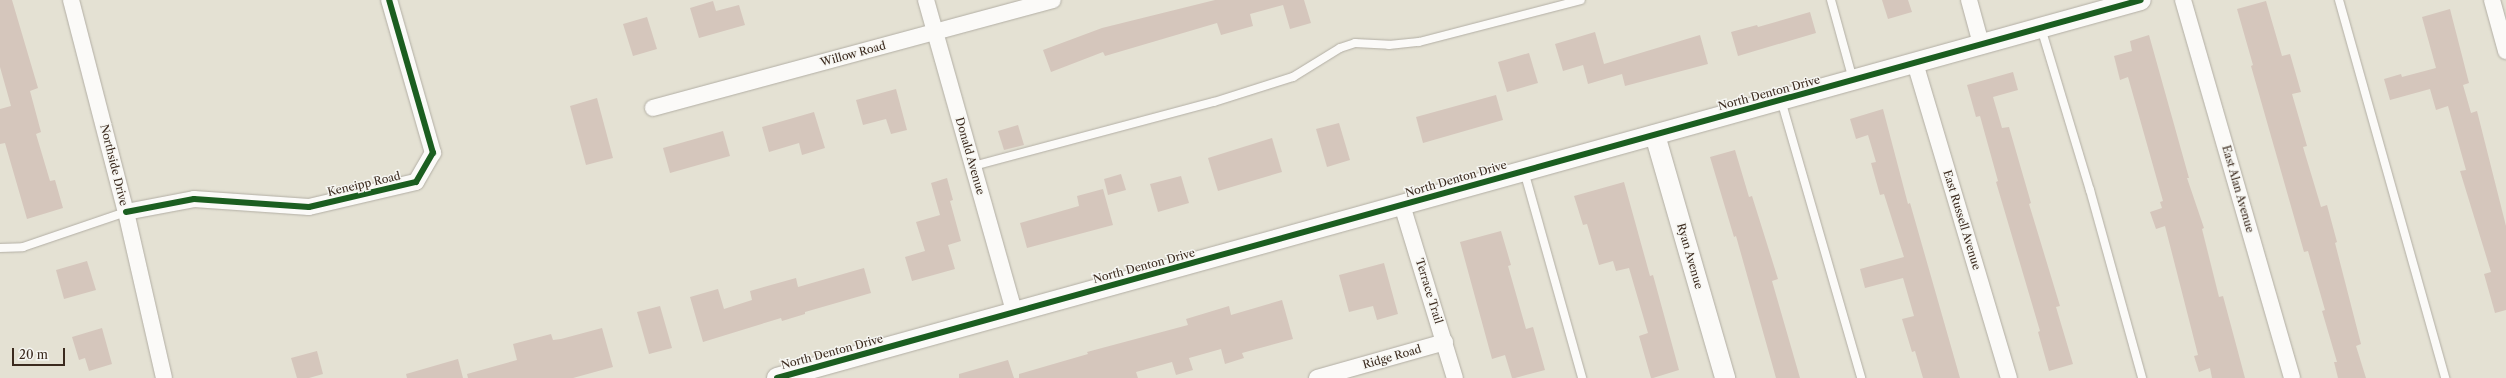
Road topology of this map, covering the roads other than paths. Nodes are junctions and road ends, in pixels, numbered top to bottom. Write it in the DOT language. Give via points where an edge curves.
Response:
graph roads {
  1 [pos="71,0"];
  2 [pos="389,0"];
  3 [pos="926,0"];
  4 [pos="1054,0"];
  5 [pos="1581,0"];
  6 [pos="1831,0"];
  7 [pos="1969,0"];
  8 [pos="2141,0"];
  9 [pos="2183,0"];
  10 [pos="2339,0"];
  11 [pos="2492,0"];
  12 [pos="2114,4"];
  13 [pos="2041,28"];
  14 [pos="935,32"];
  15 [pos="1981,44"];
  16 [pos="2506,51"];
  17 [pos="1915,63"];
  18 [pos="1853,80"];
  19 [pos="1782,100"];
  20 [pos="653,108"];
  21 [pos="1655,135"];
  22 [pos="973,166"];
  23 [pos="1524,171"];
  24 [pos="1402,205"];
  25 [pos="126,212"];
  26 [pos="0,248"];
  27 [pos="1014,312"];
  28 [pos="1444,342"];
  29 [pos="164,378"];
  30 [pos="777,378"];
  31 [pos="1317,378"];
  32 [pos="1455,378"];
  33 [pos="1582,378"];
  34 [pos="1725,378"];
  35 [pos="1861,378"];
  36 [pos="2009,378"];
  37 [pos="2142,378"];
  38 [pos="2292,378"];
  39 [pos="2445,378"];
  1 -- 25 [label="street, Northside Drive"];
  2 -- 25 [label="street, Keneipp Road" via="433,153 416,182 310,208 194,199"];
  3 -- 14 [label="street, Donald Avenue"];
  4 -- 14 [label="street, Willow Road"];
  5 -- 22 [label="lane" via="1419,42 1389,45 1355,43 1340,48 1293,77 1214,102"];
  6 -- 18 [label="lane"];
  7 -- 15 [label="street"];
  8 -- 12 [label="street, North Denton Drive"];
  9 -- 38 [label="street, East Alan Avenue"];
  10 -- 39 [label="lane"];
  11 -- 16 [label="street"];
  12 -- 13 [label="street, North Denton Drive"];
  13 -- 15 [label="street, North Denton Drive"];
  13 -- 37 [label="lane" via="2090,190"];
  14 -- 20 [label="street, Willow Road"];
  14 -- 22 [label="street, Donald Avenue"];
  15 -- 17 [label="street, North Denton Drive"];
  17 -- 18 [label="street, North Denton Drive"];
  17 -- 36 [label="street, East Russell Avenue"];
  18 -- 19 [label="street, North Denton Drive"];
  19 -- 21 [label="street, North Denton Drive"];
  19 -- 35 [label="lane"];
  21 -- 23 [label="street, North Denton Drive"];
  21 -- 34 [label="street, Ryan Avenue"];
  22 -- 27 [label="street, Donald Avenue"];
  23 -- 24 [label="street, North Denton Drive"];
  23 -- 33 [label="lane"];
  24 -- 27 [label="street, North Denton Drive"];
  24 -- 28 [label="street, Terrace Trail"];
  25 -- 26 [label="lane" via="23,247"];
  25 -- 29 [label="street, Northside Drive"];
  27 -- 30 [label="street, North Denton Drive"];
  28 -- 31 [label="street, Ridge Road"];
  28 -- 32 [label="street, Terrace Trail"];
}
